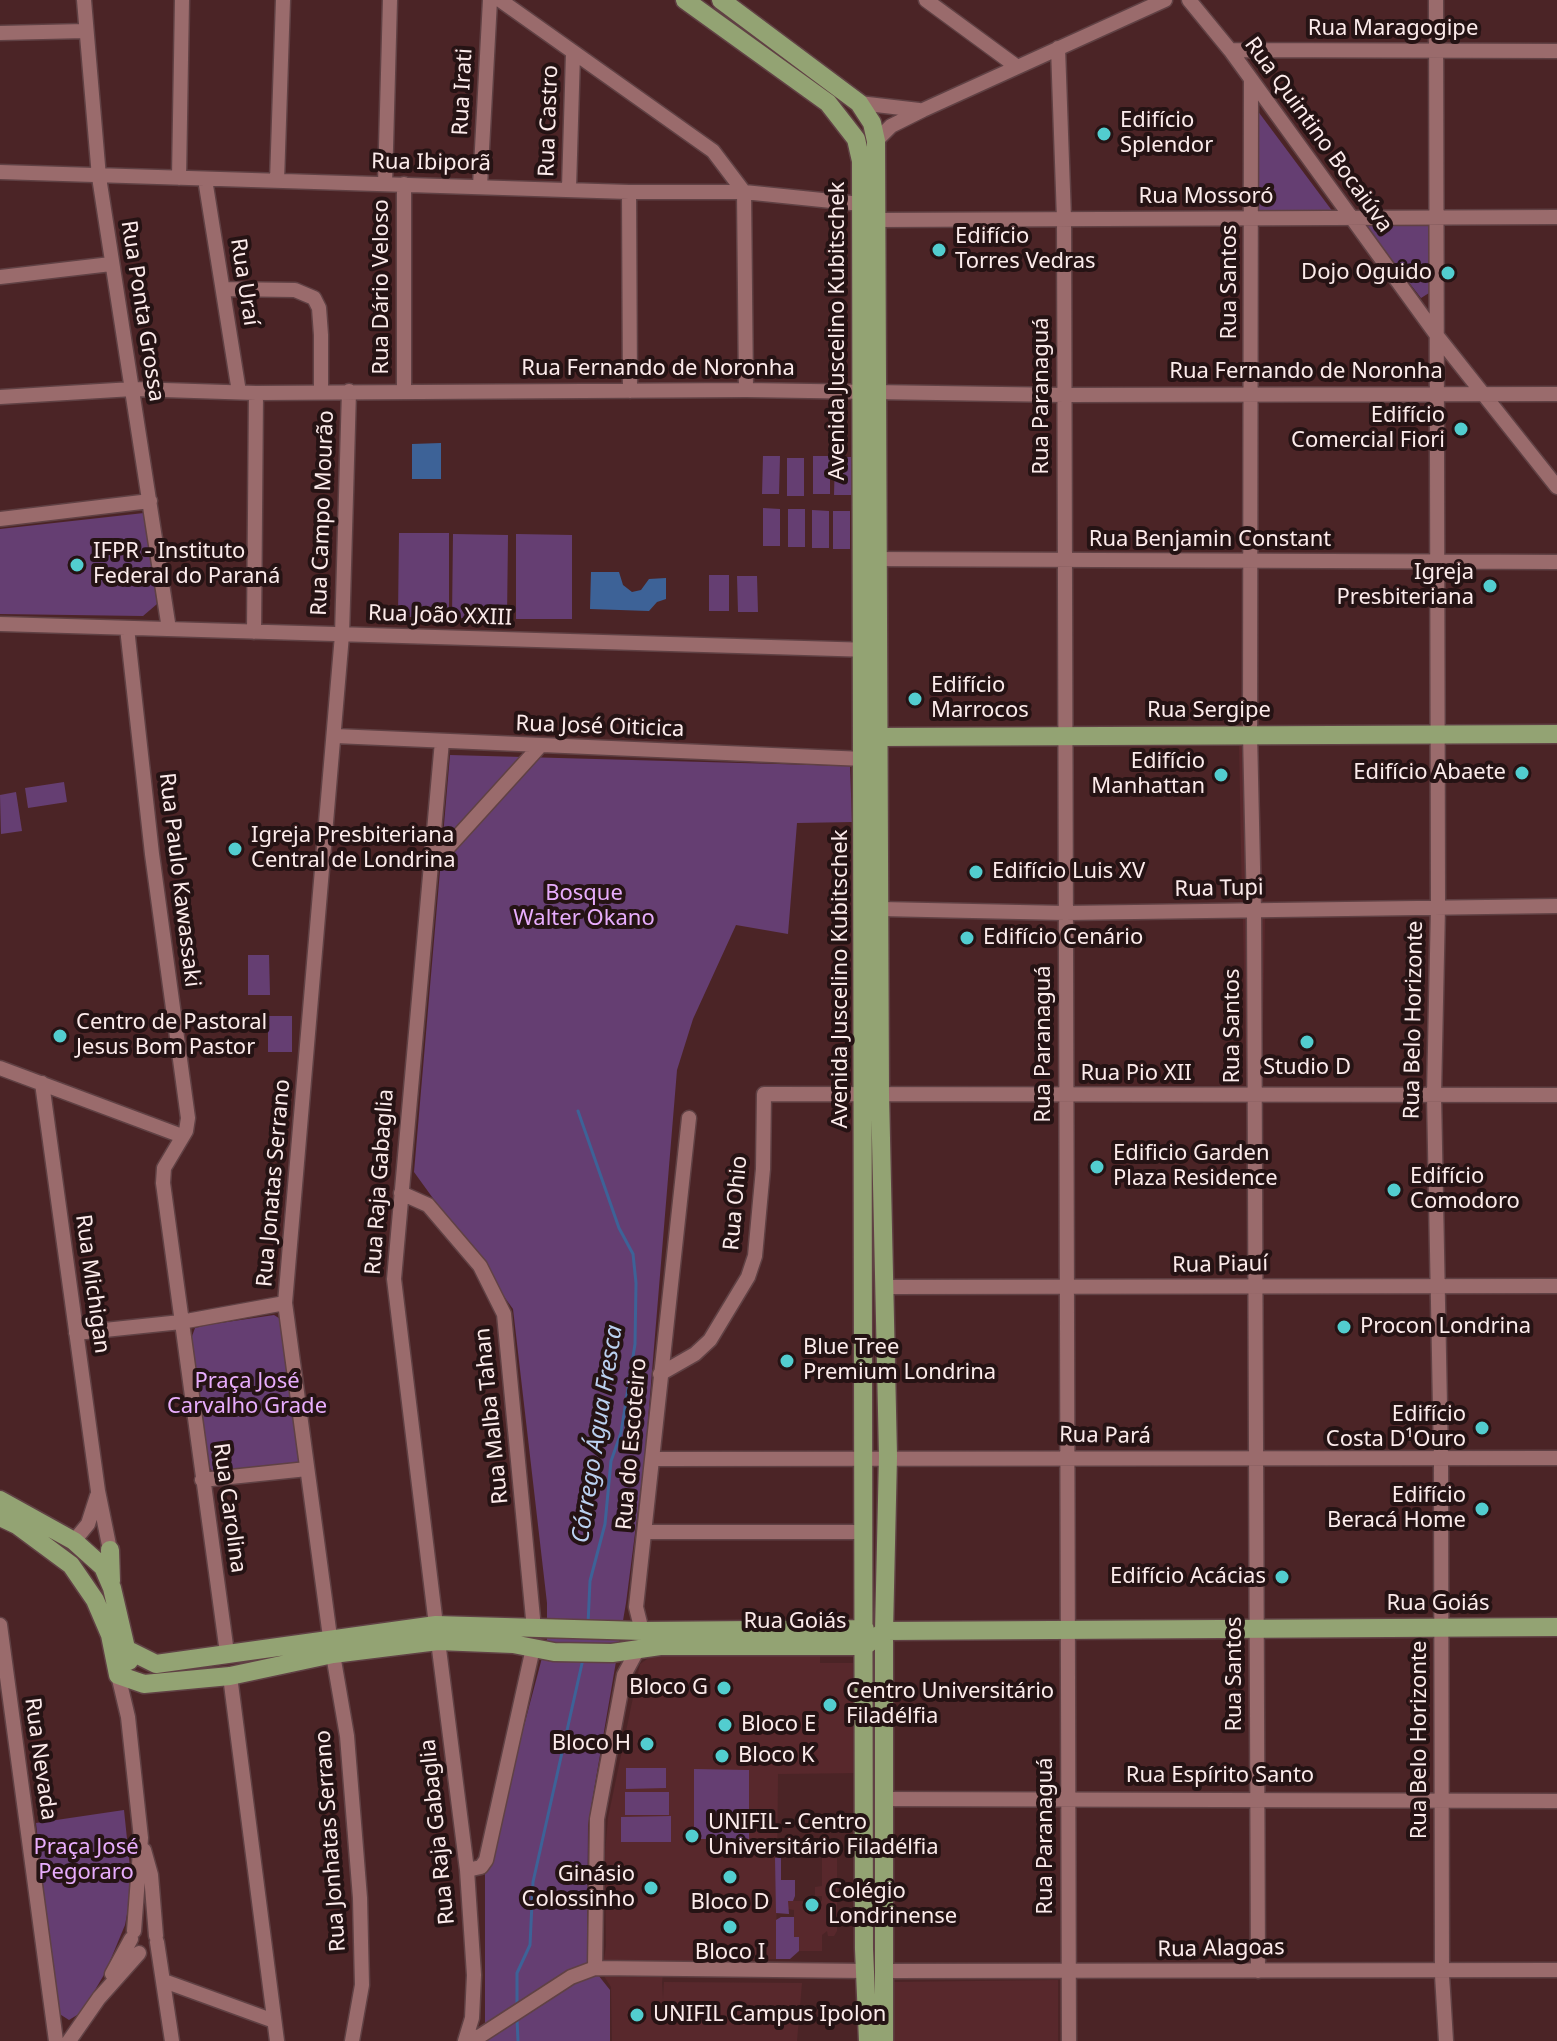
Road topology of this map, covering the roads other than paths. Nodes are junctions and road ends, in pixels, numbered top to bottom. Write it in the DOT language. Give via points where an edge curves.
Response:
graph roads {
  1 [pos="84,0"];
  2 [pos="182,0"];
  3 [pos="283,0"];
  4 [pos="390,0"];
  5 [pos="490,0"];
  6 [pos="500,0"];
  7 [pos="685,0"];
  8 [pos="721,0"];
  9 [pos="926,0"];
  10 [pos="1165,0"];
  11 [pos="1189,0"];
  12 [pos="1436,0"];
  13 [pos="85,31"];
  14 [pos="0,33"];
  15 [pos="1058,48"];
  16 [pos="1230,50"];
  17 [pos="1437,51"];
  18 [pos="1557,51"];
  19 [pos="573,54"];
  20 [pos="1016,66"];
  21 [pos="1251,81"];
  22 [pos="859,103"];
  23 [pos="923,110"];
  24 [pos="876,141"];
  25 [pos="0,172"];
  26 [pos="99,177"];
  27 [pos="179,178"];
  28 [pos="205,179"];
  29 [pos="277,181"];
  30 [pos="385,184"];
  31 [pos="404,184"];
  32 [pos="480,186"];
  33 [pos="569,188"];
  34 [pos="629,192"];
  35 [pos="744,192"];
  36 [pos="876,193"];
  37 [pos="861,204"];
  38 [pos="1557,217"];
  39 [pos="1351,218"];
  40 [pos="1438,218"];
  41 [pos="1064,219"];
  42 [pos="1252,219"];
  43 [pos="876,220"];
  44 [pos="111,264"];
  45 [pos="0,277"];
  46 [pos="224,289"];
  47 [pos="1437,290"];
  48 [pos="1415,305"];
  49 [pos="1438,337"];
  50 [pos="133,389"];
  51 [pos="404,390"];
  52 [pos="746,390"];
  53 [pos="349,391"];
  54 [pos="630,391"];
  55 [pos="239,392"];
  56 [pos="321,392"];
  57 [pos="256,393"];
  58 [pos="869,393"];
  59 [pos="1252,393"];
  60 [pos="1438,393"];
  61 [pos="1484,394"];
  62 [pos="1557,394"];
  63 [pos="1064,395"];
  64 [pos="0,397"];
  65 [pos="1557,487"];
  66 [pos="150,501"];
  67 [pos="0,519"];
  68 [pos="870,559"];
  69 [pos="1438,561"];
  70 [pos="1065,562"];
  71 [pos="1557,562"];
  72 [pos="1253,563"];
  73 [pos="0,624"];
  74 [pos="127,628"];
  75 [pos="169,629"];
  76 [pos="254,632"];
  77 [pos="342,635"];
  78 [pos="872,650"];
  79 [pos="1250,734"];
  80 [pos="1437,734"];
  81 [pos="1557,734"];
  82 [pos="335,736"];
  83 [pos="1065,736"];
  84 [pos="442,741"];
  85 [pos="540,746"];
  86 [pos="870,748"];
  87 [pos="431,866"];
  88 [pos="1557,906"];
  89 [pos="1438,907"];
  90 [pos="881,909"];
  91 [pos="1254,911"];
  92 [pos="1065,913"];
  93 [pos="0,1068"];
  94 [pos="42,1083"];
  95 [pos="873,1093"];
  96 [pos="764,1094"];
  97 [pos="1434,1095"];
  98 [pos="1557,1095"];
  99 [pos="1255,1096"];
  100 [pos="1066,1097"];
  101 [pos="689,1118"];
  102 [pos="182,1136"];
  103 [pos="865,1183"];
  104 [pos="401,1193"];
  105 [pos="1436,1286"];
  106 [pos="1557,1286"];
  107 [pos="884,1287"];
  108 [pos="1256,1287"];
  109 [pos="1067,1289"];
  110 [pos="285,1303"];
  111 [pos="181,1322"];
  112 [pos="76,1333"];
  113 [pos="660,1374"];
  114 [pos="866,1456"];
  115 [pos="888,1456"];
  116 [pos="1067,1457"];
  117 [pos="1557,1458"];
  118 [pos="652,1459"];
  119 [pos="1441,1459"];
  120 [pos="1256,1460"];
  121 [pos="307,1469"];
  122 [pos="202,1480"];
  123 [pos="98,1491"];
  124 [pos="0,1500"];
  125 [pos="0,1517"];
  126 [pos="647,1532"];
  127 [pos="865,1532"];
  128 [pos="78,1536"];
  129 [pos="107,1552"];
  130 [pos="71,1565"];
  131 [pos="636,1607"];
  132 [pos="0,1625"];
  133 [pos="1557,1627"];
  134 [pos="1257,1628"];
  135 [pos="1442,1628"];
  136 [pos="534,1629"];
  137 [pos="620,1630"];
  138 [pos="1068,1630"];
  139 [pos="437,1633"];
  140 [pos="871,1635"];
  141 [pos="635,1644"];
  142 [pos="331,1646"];
  143 [pos="533,1648"];
  144 [pos="128,1650"];
  145 [pos="227,1653"];
  146 [pos="230,1676"];
  147 [pos="124,1677"];
  148 [pos="1257,1798"];
  149 [pos="1442,1798"];
  150 [pos="883,1799"];
  151 [pos="1068,1799"];
  152 [pos="1557,1801"];
  153 [pos="141,1838"];
  154 [pos="467,1870"];
  155 [pos="864,1929"];
  156 [pos="132,1935"];
  157 [pos="150,1946"];
  158 [pos="595,1968"];
  159 [pos="1442,1970"];
  160 [pos="1557,1970"];
  161 [pos="865,1971"];
  162 [pos="884,1971"];
  163 [pos="1258,1971"];
  164 [pos="1068,1973"];
  165 [pos="164,1981"];
  166 [pos="99,1998"];
  167 [pos="274,2021"];
  168 [pos="473,2039"];
  169 [pos="56,2041"];
  170 [pos="69,2041"];
  171 [pos="172,2041"];
  172 [pos="277,2041"];
  173 [pos="352,2041"];
  174 [pos="868,2041"];
  175 [pos="878,2041"];
  176 [pos="884,2041"];
  177 [pos="1069,2041"];
  178 [pos="1446,2041"];
  1 -- 13 [label="street, Rua Ponta Grossa"];
  2 -- 27 [label="street"];
  3 -- 29 [label="street"];
  4 -- 30 [label="street"];
  5 -- 32 [label="street, Rua Irati"];
  6 -- 19 [label="street"];
  7 -- 37 [label="main road, Avenida Juscelino Kubitschek" via="842,117 859,146"];
  8 -- 22 [label="main road, Avenida Juscelino Kubitschek"];
  9 -- 20 [label="street"];
  10 -- 15 [label="street"];
  11 -- 16 [label="street, Rua Quintino Bocaiúva"];
  12 -- 17 [label="street, Rua Belo Horizonte"];
  13 -- 14 [label="street"];
  13 -- 26 [label="street, Rua Ponta Grossa"];
  15 -- 20 [label="street"];
  15 -- 41 [label="street, Rua Paranaguá"];
  16 -- 17 [label="street, Rua Maragogipe"];
  16 -- 21 [label="street, Rua Quintino Bocaiúva"];
  17 -- 18 [label="street, Rua Maragogipe"];
  17 -- 40 [label="street, Rua Belo Horizonte"];
  19 -- 33 [label="street, Rua Castro"];
  19 -- 35 [label="street" via="713,151"];
  20 -- 23 [label="street"];
  21 -- 39 [label="street, Rua Quintino Bocaiúva"];
  21 -- 42 [label="street, Rua Santos"];
  22 -- 23 [label="street"];
  22 -- 24 [label="main road, Avenida Juscelino Kubitschek"];
  23 -- 24 [label="street" via="891,126"];
  24 -- 36 [label="main road, Avenida Juscelino Kubitschek"];
  25 -- 26 [label="street, Rua Ibiporã"];
  26 -- 27 [label="street, Rua Ibiporã"];
  26 -- 44 [label="street, Rua Ponta Grossa"];
  27 -- 28 [label="street, Rua Ibiporã"];
  28 -- 29 [label="street, Rua Ibiporã"];
  28 -- 46 [label="street, Rua Uraí"];
  29 -- 30 [label="street, Rua Ibiporã"];
  30 -- 31 [label="street, Rua Ibiporã"];
  31 -- 32 [label="street, Rua Ibiporã"];
  31 -- 51 [label="street, Rua Dário Veloso"];
  32 -- 33 [label="street, Rua Ibiporã"];
  33 -- 34 [label="street, Rua Ibiporã"];
  34 -- 35 [label="street, Rua Ibiporã"];
  34 -- 54 [label="street"];
  35 -- 37 [label="street, Rua Ibiporã"];
  35 -- 52 [label="street"];
  36 -- 37 [label="main road"];
  36 -- 43 [label="main road, Avenida Juscelino Kubitschek"];
  37 -- 43 [label="street"];
  37 -- 58 [label="main road, Avenida Juscelino Kubitschek"];
  38 -- 40 [label="street, Rua Mossoró"];
  39 -- 40 [label="street, Rua Mossoró"];
  39 -- 42 [label="street, Rua Mossoró"];
  39 -- 48 [label="street, Rua Quintino Bocaiúva"];
  40 -- 47 [label="street, Rua Belo Horizonte"];
  41 -- 42 [label="street, Rua Mossoró"];
  41 -- 43 [label="street, Rua Mossoró"];
  41 -- 63 [label="street, Rua Paranaguá"];
  42 -- 59 [label="street, Rua Santos"];
  43 -- 58 [label="main road, Avenida Juscelino Kubitschek"];
  44 -- 45 [label="street"];
  44 -- 50 [label="street, Rua Ponta Grossa"];
  46 -- 55 [label="street, Rua Uraí"];
  46 -- 56 [label="street" via="295,290 314,298 319,308"];
  47 -- 48 [label="street" via="1427,302"];
  47 -- 49 [label="street, Rua Belo Horizonte"];
  48 -- 49 [label="street, Rua Quintino Bocaiúva"];
  49 -- 60 [label="street, Rua Belo Horizonte"];
  49 -- 61 [label="street, Rua Quintino Bocaiúva"];
  50 -- 55 [label="street, Rua Fernando de Noronha"];
  50 -- 64 [label="street, Rua Fernando de Noronha"];
  50 -- 66 [label="street, Rua Ponta Grossa"];
  51 -- 53 [label="street, Rua Fernando de Noronha"];
  51 -- 54 [label="street, Rua Fernando de Noronha"];
  52 -- 54 [label="street, Rua Fernando de Noronha"];
  52 -- 58 [label="street, Rua Fernando de Noronha"];
  53 -- 56 [label="street, Rua Fernando de Noronha"];
  53 -- 77 [label="street, Rua Campo Mourão"];
  55 -- 57 [label="street, Rua Fernando de Noronha"];
  56 -- 57 [label="street, Rua Fernando de Noronha"];
  57 -- 76 [label="street"];
  58 -- 63 [label="street, Rua Fernando de Noronha"];
  58 -- 68 [label="main road, Avenida Juscelino Kubitschek"];
  59 -- 60 [label="street, Rua Fernando de Noronha"];
  59 -- 63 [label="street, Rua Fernando de Noronha"];
  59 -- 72 [label="street, Rua Santos"];
  60 -- 61 [label="street, Rua Fernando de Noronha"];
  60 -- 69 [label="street, Rua Belo Horizonte"];
  61 -- 62 [label="street, Rua Fernando de Noronha"];
  61 -- 65 [label="street, Rua Quintino Bocaiúva"];
  63 -- 70 [label="street, Rua Paranaguá"];
  66 -- 67 [label="street"];
  66 -- 75 [label="street, Rua Ponta Grossa"];
  68 -- 70 [label="street, Rua Benjamin Constant"];
  68 -- 78 [label="main road, Avenida Juscelino Kubitschek"];
  69 -- 71 [label="street, Rua Benjamin Constant"];
  69 -- 72 [label="street, Rua Benjamin Constant"];
  69 -- 80 [label="street, Rua Belo Horizonte"];
  70 -- 72 [label="street, Rua Benjamin Constant"];
  70 -- 83 [label="street, Rua Paranaguá"];
  72 -- 79 [label="street, Rua Santos"];
  73 -- 74 [label="street, Rua João XXIII"];
  74 -- 75 [label="street, Rua João XXIII"];
  74 -- 102 [label="street, Rua Paulo Kawassaki" via="188,1118"];
  75 -- 76 [label="street, Rua João XXIII"];
  76 -- 77 [label="street, Rua João XXIII"];
  77 -- 78 [label="street, Rua João XXIII"];
  77 -- 82 [label="street, Rua Jonatas Serrano"];
  78 -- 86 [label="main road, Avenida Juscelino Kubitschek"];
  79 -- 80 [label="main road, Rua Sergipe"];
  79 -- 83 [label="main road, Rua Sergipe"];
  79 -- 91 [label="street, Rua Santos"];
  80 -- 81 [label="main road, Rua Sergipe"];
  80 -- 89 [label="street, Rua Belo Horizonte"];
  82 -- 84 [label="street, Rua José Oiticica"];
  82 -- 110 [label="street, Rua Jonatas Serrano"];
  83 -- 86 [label="main road, Rua Sergipe"];
  83 -- 92 [label="street, Rua Paranaguá"];
  84 -- 85 [label="street, Rua José Oiticica"];
  84 -- 87 [label="street, Rua Raja Gabaglia"];
  85 -- 86 [label="street, Rua José Oiticica"];
  85 -- 87 [label="street"];
  86 -- 90 [label="main road, Avenida Juscelino Kubitschek"];
  86 -- 95 [label="main road, Avenida Juscelino Kubitschek"];
  87 -- 104 [label="street, Rua Raja Gabaglia"];
  88 -- 89 [label="street, Rua Tupi"];
  89 -- 91 [label="street, Rua Tupi"];
  89 -- 97 [label="street, Rua Belo Horizonte"];
  90 -- 92 [label="street, Rua Tupi"];
  90 -- 95 [label="main road, Avenida Juscelino Kubitschek"];
  91 -- 92 [label="street, Rua Tupi"];
  91 -- 99 [label="street, Rua Santos"];
  92 -- 100 [label="street, Rua Paranaguá"];
  93 -- 94 [label="street"];
  94 -- 102 [label="street"];
  94 -- 112 [label="street, Rua Michigan"];
  95 -- 96 [label="street, Rua Pio XII"];
  95 -- 100 [label="street, Rua Pio XII"];
  95 -- 103 [label="main road, Avenida Juscelino Kubitschek"];
  95 -- 107 [label="main road, Avenida Juscelino Kubitschek"];
  96 -- 113 [label="street, Rua Ohio" via="755,1256 748,1277 710,1340"];
  97 -- 98 [label="street, Rua Pio XII"];
  97 -- 99 [label="street, Rua Pio XII"];
  97 -- 105 [label="street, Rua Belo Horizonte"];
  99 -- 100 [label="street, Rua Pio XII"];
  99 -- 108 [label="street, Rua Santos"];
  100 -- 109 [label="street, Rua Paranaguá"];
  101 -- 113 [label="street, Rua do Escoteiro"];
  102 -- 111 [label="street, Rua Carolina" via="163,1177"];
  103 -- 107 [label="main road" via="873,1217 873,1267"];
  103 -- 114 [label="main road, Avenida Juscelino Kubitschek"];
  104 -- 136 [label="street, Rua Malba Tahan" via="428,1205 480,1266 504,1314"];
  104 -- 139 [label="street, Rua Raja Gabaglia" via="394,1279"];
  105 -- 106 [label="street, Rua Piauí"];
  105 -- 108 [label="street, Rua Piauí"];
  105 -- 119 [label="street, Rua Belo Horizonte"];
  107 -- 109 [label="street, Rua Piauí"];
  107 -- 115 [label="main road, Avenida Juscelino Kubitschek"];
  108 -- 109 [label="street, Rua Piauí"];
  108 -- 120 [label="street, Rua Santos"];
  109 -- 116 [label="street, Rua Paranaguá"];
  110 -- 111 [label="street"];
  110 -- 121 [label="street, Rua Jonatas Serrano"];
  111 -- 112 [label="street"];
  111 -- 122 [label="street, Rua Carolina"];
  112 -- 123 [label="street, Rua Michigan"];
  113 -- 118 [label="street, Rua do Escoteiro"];
  114 -- 115 [label="street, Rua Pará"];
  114 -- 118 [label="street, Rua Pará"];
  114 -- 127 [label="main road, Avenida Juscelino Kubitschek"];
  115 -- 116 [label="street, Rua Pará"];
  115 -- 140 [label="main road, Avenida Juscelino Kubitschek"];
  116 -- 120 [label="street, Rua Pará"];
  116 -- 138 [label="street, Rua Paranaguá"];
  117 -- 119 [label="street, Rua Pará"];
  118 -- 126 [label="street, Rua do Escoteiro"];
  119 -- 120 [label="street, Rua Pará"];
  119 -- 135 [label="street, Rua Belo Horizonte"];
  120 -- 134 [label="street, Rua Santos"];
  121 -- 122 [label="street"];
  121 -- 142 [label="street, Rua Jonatas Serrano"];
  122 -- 145 [label="street, Rua Carolina"];
  123 -- 128 [label="street, Rua Michigan"];
  123 -- 129 [label="street, Rua Michigan"];
  124 -- 128 [label="main road"];
  125 -- 130 [label="main road"];
  126 -- 127 [label="street"];
  126 -- 131 [label="street, Rua do Escoteiro"];
  127 -- 140 [label="main road, Avenida Juscelino Kubitschek"];
  128 -- 129 [label="main road"];
  128 -- 129 [label="street" via="94,1530"];
  128 -- 130 [label="main road"];
  129 -- 130 [label="main road" via="88,1570"];
  129 -- 144 [label="main road"];
  130 -- 147 [label="main road" via="95,1600"];
  131 -- 137 [label="street"];
  131 -- 141 [label="street, Rua do Escoteiro"];
  132 -- 169 [label="street, Rua Nevada"];
  133 -- 135 [label="main road, Rua Goiás"];
  134 -- 135 [label="main road, Rua Goiás"];
  134 -- 138 [label="main road, Rua Goiás"];
  134 -- 148 [label="street, Rua Santos"];
  135 -- 149 [label="street, Rua Belo Horizonte"];
  136 -- 137 [label="main road, Rua Goiás"];
  136 -- 139 [label="main road, Rua Goiás"];
  136 -- 141 [label="main road"];
  137 -- 141 [label="main road, Rua Goiás"];
  138 -- 140 [label="main road, Rua Goiás"];
  138 -- 151 [label="street, Rua Paranaguá"];
  139 -- 142 [label="main road, Rua Goiás"];
  139 -- 143 [label="main road, Rua Goiás"];
  139 -- 154 [label="street, Rua Raja Gabaglia"];
  140 -- 141 [label="main road, Rua Goiás"];
  140 -- 141 [label="main road, Rua Goiás"];
  140 -- 150 [label="main road, Avenida Juscelino Kubitschek"];
  140 -- 155 [label="main road, Avenida Juscelino Kubitschek"];
  141 -- 143 [label="main road, Rua Goiás" via="579,1653"];
  141 -- 158 [label="street, Rua do Escoteiro" via="624,1675 597,1819"];
  142 -- 145 [label="main road, Rua Goiás"];
  142 -- 146 [label="main road, Rua Goiás"];
  142 -- 173 [label="street, Rua Jonhatas Serrano" via="347,1736 360,1898 362,1985"];
  143 -- 154 [label="street" via="486,1860"];
  144 -- 145 [label="main road, Rua Goiás" via="156,1664"];
  144 -- 147 [label="main road"];
  146 -- 147 [label="main road, Rua Goiás" via="144,1684"];
  146 -- 167 [label="street"];
  147 -- 153 [label="street"];
  148 -- 149 [label="street, Rua Espírito Santo"];
  148 -- 151 [label="street, Rua Espírito Santo"];
  148 -- 163 [label="street, Rua Santos"];
  149 -- 152 [label="street, Rua Espírito Santo"];
  149 -- 159 [label="street, Rua Belo Horizonte"];
  150 -- 151 [label="street, Rua Espírito Santo"];
  150 -- 162 [label="main road, Avenida Juscelino Kubitschek"];
  151 -- 164 [label="street, Rua Paranaguá"];
  153 -- 156 [label="street"];
  153 -- 157 [label="street" via="151,1875"];
  154 -- 168 [label="street, Rua Raja Gabaglia"];
  155 -- 161 [label="main road, Avenida Juscelino Kubitschek"];
  155 -- 162 [label="main road" via="873,1966"];
  156 -- 157 [label="street" via="132,1947"];
  156 -- 157 [label="street" via="146,1928"];
  156 -- 166 [label="street"];
  157 -- 165 [label="street"];
  157 -- 166 [label="street"];
  158 -- 161 [label="street"];
  158 -- 168 [label="street" via="571,1977"];
  159 -- 160 [label="street, Rua Alagoas"];
  159 -- 163 [label="street, Rua Alagoas"];
  159 -- 178 [label="street, Rua Belo Horizonte"];
  161 -- 174 [label="main road, Avenida Juscelino Kubitschek"];
  161 -- 175 [label="main road" via="877,1984"];
  162 -- 164 [label="street, Rua Alagoas"];
  162 -- 176 [label="main road, Avenida Juscelino Kubitschek"];
  163 -- 164 [label="street, Rua Alagoas"];
  164 -- 177 [label="street, Rua Paranaguá"];
  165 -- 167 [label="street"];
  165 -- 171 [label="street"];
  166 -- 170 [label="street"];
  167 -- 172 [label="street"];
}
